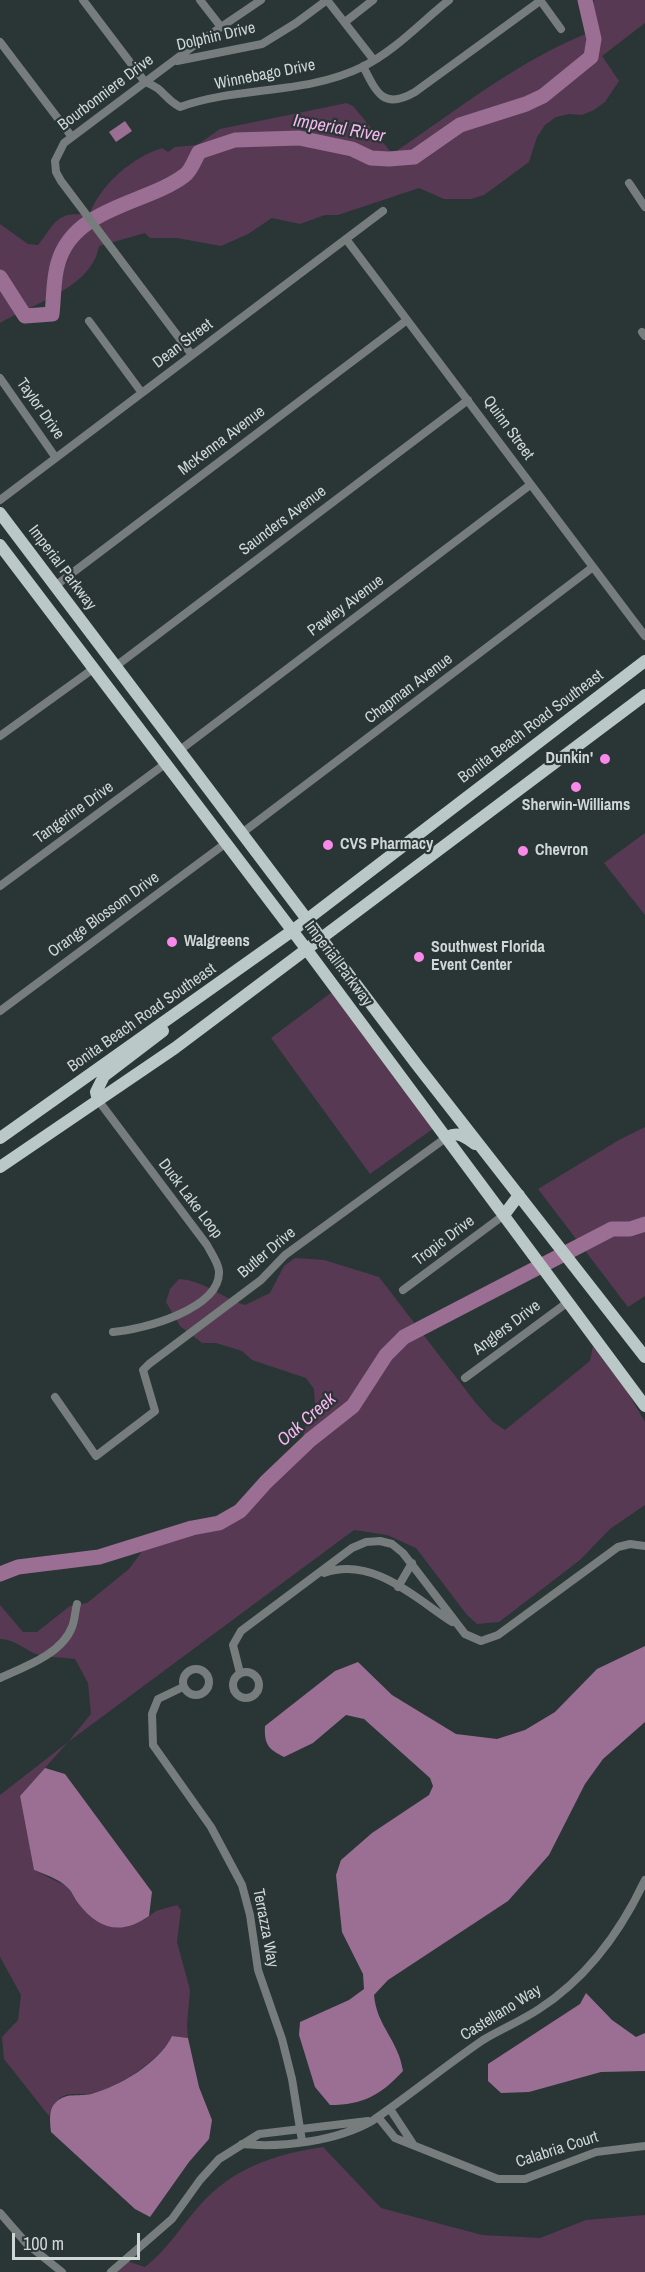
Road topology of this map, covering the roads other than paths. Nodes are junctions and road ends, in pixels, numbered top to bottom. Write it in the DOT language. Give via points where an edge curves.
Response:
graph roads {
  1 [pos="83,0"];
  2 [pos="200,0"];
  3 [pos="261,0"];
  4 [pos="327,0"];
  5 [pos="373,0"];
  6 [pos="449,0"];
  7 [pos="540,0"];
  8 [pos="345,22"];
  9 [pos="221,27"];
  10 [pos="561,29"];
  11 [pos="0,42"];
  12 [pos="373,59"];
  13 [pos="171,63"];
  14 [pos="363,66"];
  15 [pos="145,82"];
  16 [pos="72,137"];
  17 [pos="629,183"];
  18 [pos="645,207"];
  19 [pos="383,211"];
  20 [pos="346,239"];
  21 [pos="407,320"];
  22 [pos="89,321"];
  23 [pos="192,355"];
  24 [pos="0,378"];
  25 [pos="142,393"];
  26 [pos="468,400"];
  27 [pos="56,458"];
  28 [pos="531,485"];
  29 [pos="0,500"];
  30 [pos="0,513"];
  31 [pos="0,545"];
  32 [pos="593,567"];
  33 [pos="56,586"];
  34 [pos="645,636"];
  35 [pos="645,661"];
  36 [pos="116,666"];
  37 [pos="93,669"];
  38 [pos="645,695"];
  39 [pos="0,736"];
  40 [pos="180,750"];
  41 [pos="165,764"];
  42 [pos="242,833"];
  43 [pos="226,843"];
  44 [pos="0,886"];
  45 [pos="307,919"];
  46 [pos="292,931"];
  47 [pos="321,939"];
  48 [pos="307,950"];
  49 [pos="0,1011"];
  50 [pos="172,1017"];
  51 [pos="98,1100"];
  52 [pos="447,1137"];
  53 [pos="0,1138"];
  54 [pos="486,1152"];
  55 [pos="0,1167"];
  56 [pos="519,1195"];
  57 [pos="504,1215"];
  58 [pos="403,1290"];
  59 [pos="568,1302"];
  60 [pos="113,1332"];
  61 [pos="645,1357"];
  62 [pos="465,1378"];
  63 [pos="55,1397"];
  64 [pos="645,1406"];
  65 [pos="645,1546"];
  66 [pos="412,1563"];
  67 [pos="314,1577"];
  68 [pos="398,1587"];
  69 [pos="77,1604"];
  70 [pos="457,1625"];
  71 [pos="240,1673"];
  72 [pos="0,1678"];
  73 [pos="183,1687"];
  74 [pos="645,1880"];
  75 [pos="390,2109"];
  76 [pos="375,2119"];
  77 [pos="301,2129"];
  78 [pos="302,2141"];
  79 [pos="242,2144"];
  80 [pos="413,2144"];
  81 [pos="645,2146"];
  82 [pos="0,2213"];
  83 [pos="63,2272"];
  84 [pos="111,2272"];
  1 -- 15 [label="street"];
  2 -- 9 [label="street"];
  3 -- 9 [label="street, Bourbonniere Drive"];
  4 -- 8 [label="street"];
  4 -- 13 [label="street, Dolphin Drive" via="262,44"];
  5 -- 8 [label="street"];
  6 -- 12 [label="street, Winnebago Drive"];
  7 -- 10 [label="street"];
  7 -- 14 [label="street" via="402,99 387,100"];
  8 -- 12 [label="street"];
  9 -- 13 [label="street, Bourbonniere Drive"];
  11 -- 16 [label="street"];
  12 -- 14 [label="street, Winnebago Drive"];
  13 -- 15 [label="street, Bourbonniere Drive"];
  14 -- 15 [label="street, Winnebago Drive" via="295,87 180,107 160,87"];
  15 -- 16 [label="street, Bourbonniere Drive"];
  16 -- 23 [label="street, Bourbonniere Drive" via="58,151 56,172"];
  17 -- 18 [label="street"];
  19 -- 20 [label="street, Dean Street"];
  20 -- 21 [label="street, Quinn Street"];
  20 -- 23 [label="street, Dean Street"];
  21 -- 26 [label="street, Quinn Street"];
  21 -- 33 [label="street, McKenna Avenue"];
  22 -- 25 [label="street"];
  23 -- 25 [label="street, Dean Street"];
  24 -- 27 [label="street, Taylor Drive"];
  25 -- 27 [label="street, Dean Street"];
  26 -- 28 [label="street, Quinn Street"];
  26 -- 36 [label="street, Saunders Avenue"];
  27 -- 29 [label="street, Dean Street"];
  28 -- 32 [label="street, Quinn Street"];
  28 -- 40 [label="street, Pawley Avenue"];
  30 -- 33 [label="main road, Imperial Parkway"];
  31 -- 37 [label="main road, Imperial Parkway"];
  32 -- 34 [label="street, Quinn Street"];
  32 -- 42 [label="street, Chapman Avenue"];
  33 -- 36 [label="main road, Imperial Parkway"];
  35 -- 45 [label="main road, Bonita Beach Road Southeast"];
  36 -- 40 [label="main road, Imperial Parkway"];
  37 -- 39 [label="street"];
  37 -- 41 [label="main road, Imperial Parkway"];
  38 -- 47 [label="main road"];
  40 -- 42 [label="main road, Imperial Parkway"];
  41 -- 43 [label="main road, Imperial Parkway"];
  41 -- 44 [label="street, Tangerine Drive"];
  42 -- 45 [label="main road, Imperial Parkway"];
  43 -- 46 [label="main road, Imperial Parkway"];
  43 -- 49 [label="street, Orange Blossom Drive"];
  45 -- 46 [label="main road, Bonita Beach Road Southeast"];
  45 -- 47 [label="main road, Imperial Parkway"];
  46 -- 48 [label="main road, Imperial Parkway"];
  46 -- 50 [label="main road, Bonita Beach Road Southeast"];
  47 -- 48 [label="main road"];
  47 -- 54 [label="main road, Imperial Parkway"];
  48 -- 51 [label="main road"];
  48 -- 52 [label="main road, Imperial Parkway"];
  50 -- 51 [label="main road" via="160,1035 104,1076 96,1092"];
  50 -- 53 [label="main road, Bonita Beach Road Southeast"];
  51 -- 55 [label="main road"];
  51 -- 60 [label="street, Duck Lake Loop" via="207,1245 219,1267 208,1294 182,1314 148,1327"];
  52 -- 54 [label="main road" via="461,1135"];
  52 -- 57 [label="main road, Imperial Parkway"];
  52 -- 63 [label="street, Butler Drive" via="285,1255 261,1280 149,1364 143,1370 155,1411 96,1456"];
  54 -- 56 [label="main road, Imperial Parkway"];
  56 -- 57 [label="main road"];
  56 -- 61 [label="main road, Imperial Parkway"];
  57 -- 58 [label="street, Tropic Drive"];
  57 -- 59 [label="main road, Imperial Parkway"];
  59 -- 62 [label="street, Anglers Drive"];
  59 -- 64 [label="main road, Imperial Parkway"];
  65 -- 70 [label="street" via="630,1544 612,1551 492,1638 474,1640"];
  66 -- 67 [label="street" via="392,1544 373,1540 352,1548"];
  66 -- 68 [label="street"];
  66 -- 70 [label="street"];
  67 -- 68 [label="street" via="336,1569 359,1568"];
  67 -- 71 [label="street" via="237,1635 233,1651"];
  68 -- 70 [label="street"];
  69 -- 72 [label="street" via="72,1629 57,1645 38,1660"];
  73 -- 77 [label="street, Terrazza Way" via="158,1699 152,1714 153,1745 211,1827 242,1885 258,1971 282,2039"];
  74 -- 75 [label="street, Castellano Way" via="602,1951 564,1990 540,2009 485,2039"];
  75 -- 76 [label="street, Castellano Way"];
  75 -- 80 [label="street"];
  76 -- 77 [label="street, Castellano Way"];
  76 -- 78 [label="street, Castellano Way" via="337,2137"];
  76 -- 80 [label="street, Calabria Court" via="395,2138"];
  77 -- 78 [label="street, Terrazza Way"];
  77 -- 79 [label="street, Castellano Way" via="259,2134"];
  78 -- 79 [label="street, Castellano Way"];
  79 -- 84 [label="street, Castellano Way" via="219,2159 172,2219"];
  80 -- 81 [label="street, Calabria Court" via="486,2176 511,2180 607,2150"];
  82 -- 83 [label="street" via="27,2244"];
}
